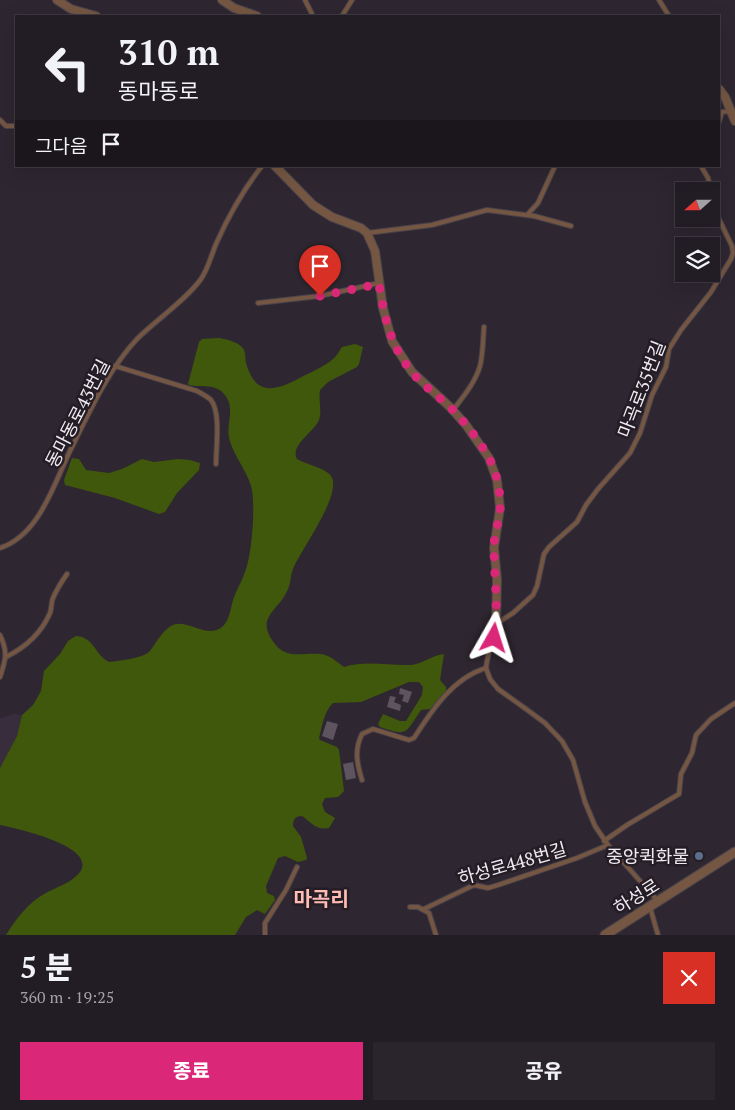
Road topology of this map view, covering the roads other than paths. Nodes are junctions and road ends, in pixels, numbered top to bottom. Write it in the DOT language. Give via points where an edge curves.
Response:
graph roads {
  1 [pos="57,0"];
  2 [pos="222,0"];
  3 [pos="305,0"];
  4 [pos="352,0"];
  5 [pos="659,0"];
  6 [pos="92,15"];
  7 [pos="253,15"];
  8 [pos="312,15"];
  9 [pos="343,15"];
  10 [pos="668,15"];
  11 [pos="720,90"];
  12 [pos="731,111"];
  13 [pos="720,119"];
  14 [pos="0,120"];
  15 [pos="735,121"];
  16 [pos="15,126"];
  17 [pos="261,167"];
  18 [pos="276,167"];
  19 [pos="555,167"];
  20 [pos="702,167"];
  21 [pos="527,215"];
  22 [pos="572,226"];
  23 [pos="367,233"];
  24 [pos="379,284"];
  25 [pos="258,303"];
  26 [pos="484,327"];
  27 [pos="115,366"];
  28 [pos="453,410"];
  29 [pos="216,464"];
  30 [pos="0,548"];
  31 [pos="67,574"];
  32 [pos="496,624"];
  33 [pos="0,635"];
  34 [pos="6,657"];
  35 [pos="486,668"];
  36 [pos="0,677"];
  37 [pos="735,703"];
  38 [pos="362,780"];
  39 [pos="606,843"];
  40 [pos="735,852"];
  41 [pos="297,867"];
  42 [pos="654,904"];
  43 [pos="410,907"];
  44 [pos="424,909"];
  45 [pos="265,935"];
  46 [pos="436,935"];
  47 [pos="605,935"];
  48 [pos="658,935"];
  1 -- 6 [label="street" via="71,9"];
  2 -- 7 [label="street"];
  3 -- 8 [label="lane"];
  4 -- 9 [label="lane"];
  5 -- 10 [label="lane"];
  11 -- 12 [label="street"];
  12 -- 13 [label="lane" via="722,112"];
  12 -- 15 [label="street"];
  14 -- 16 [label="lane" via="6,126"];
  17 -- 27 [label="lane, 동마동로43번길" via="230,213 202,278 137,338"];
  18 -- 23 [label="street" via="313,206"];
  19 -- 21 [label="lane" via="538,203"];
  20 -- 32 [label="lane, 마곡로35번길" via="708,178 716,213 732,246 731,259 669,349 666,367 630,452 598,489 577,522 544,554 533,595"];
  21 -- 22 [label="lane"];
  21 -- 23 [label="lane" via="487,210 432,225"];
  23 -- 24 [label="street" via="375,251"];
  24 -- 25 [label="lane" via="320,296"];
  24 -- 28 [label="street" via="387,326 403,361"];
  26 -- 28 [label="lane" via="478,373"];
  27 -- 29 [label="lane" via="197,391 209,398 215,414"];
  27 -- 30 [label="lane, 동마동로43번길" via="70,451 50,498 20,537"];
  28 -- 32 [label="street" via="479,442 497,480 500,508 494,548"];
  31 -- 34 [label="lane" via="57,588 41,629 22,649"];
  32 -- 35 [label="lane"];
  33 -- 34 [label="lane"];
  34 -- 36 [label="lane"];
  35 -- 38 [label="lane" via="466,677 448,693 414,738 409,740 373,730 362,734 356,752"];
  35 -- 39 [label="lane" via="498,689 545,723 562,741 573,760 595,826"];
  37 -- 39 [label="lane, 하성로448번길" via="711,719 696,735 692,753 681,774 679,794 627,825"];
  39 -- 42 [label="lane"];
  39 -- 44 [label="lane, 하성로448번길" via="577,858 498,885 488,888 474,885"];
  40 -- 42 [label="street, 하성로"];
  41 -- 45 [label="lane" via="265,923"];
  42 -- 47 [label="street, 하성로"];
  42 -- 48 [label="lane"];
  43 -- 44 [label="lane"];
  44 -- 46 [label="lane" via="429,913"];
}
